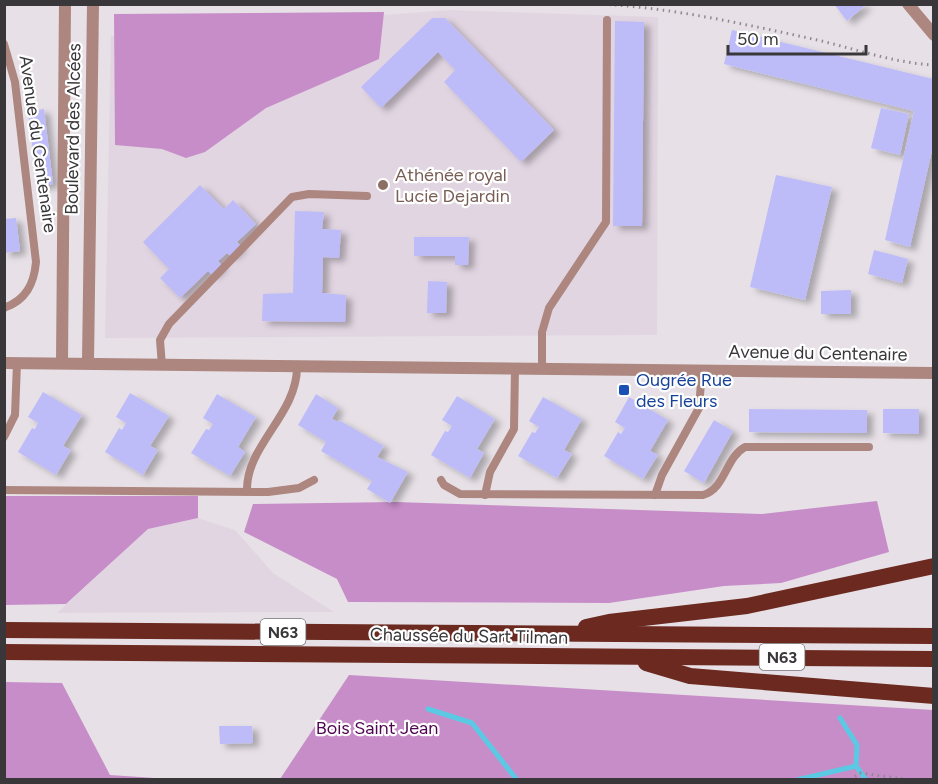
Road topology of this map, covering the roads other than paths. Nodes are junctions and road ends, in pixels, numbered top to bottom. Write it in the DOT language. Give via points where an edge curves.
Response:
graph roads {
  1 [pos="65,4"];
  2 [pos="93,4"];
  3 [pos="908,4"];
  4 [pos="607,20"];
  5 [pos="931,28"];
  6 [pos="4,44"];
  7 [pos="367,196"];
  8 [pos="4,308"];
  9 [pos="62,362"];
  10 [pos="88,362"];
  11 [pos="11,363"];
  12 [pos="162,366"];
  13 [pos="297,367"];
  14 [pos="515,368"];
  15 [pos="542,369"];
  16 [pos="702,370"];
  17 [pos="933,373"];
  18 [pos="4,436"];
  19 [pos="869,447"];
  20 [pos="314,480"];
  21 [pos="441,480"];
  22 [pos="4,490"];
  23 [pos="247,491"];
  24 [pos="485,495"];
  25 [pos="656,495"];
  26 [pos="933,566"];
  27 [pos="4,630"];
  28 [pos="562,634"];
  29 [pos="933,636"];
  30 [pos="4,652"];
  31 [pos="631,658"];
  32 [pos="933,659"];
  33 [pos="933,696"];
  1 -- 9 [label="street, Boulevard des Alcées"];
  2 -- 10 [label="street, Boulevard des Alcées"];
  3 -- 5 [label="street"];
  4 -- 15 [label="lane" via="606,222 549,308 542,332"];
  6 -- 8 [label="lane, Avenue du Centenaire" via="15,82 36,262 28,292"];
  7 -- 12 [label="lane" via="292,197 169,324 160,340"];
  9 -- 10 [label="street, Avenue du Centenaire"];
  9 -- 11 [label="street, Avenue du Centenaire"];
  10 -- 12 [label="street, Avenue du Centenaire"];
  11 -- 18 [label="lane, Avenue du Centenaire" via="15,415"];
  12 -- 13 [label="street, Avenue du Centenaire"];
  13 -- 14 [label="street, Avenue du Centenaire"];
  13 -- 23 [label="lane" via="292,397 251,467"];
  14 -- 15 [label="street, Avenue du Centenaire"];
  14 -- 24 [label="lane" via="514,429 490,472"];
  15 -- 16 [label="street, Avenue du Centenaire"];
  16 -- 17 [label="street, Avenue du Centenaire"];
  16 -- 25 [label="lane" via="696,414 662,475"];
  19 -- 25 [label="lane" via="745,447 735,455 710,493"];
  20 -- 23 [label="lane" via="284,491"];
  21 -- 24 [label="lane" via="454,492"];
  22 -- 23 [label="lane"];
  24 -- 25 [label="lane"];
  26 -- 28 [label="highway" via="747,606 609,622"];
  27 -- 28 [label="highway, Chaussée du Sart Tilman / N63"];
  28 -- 29 [label="highway, Chaussée du Sart Tilman / N63"];
  30 -- 31 [label="highway, Chaussée du Sart Tilman / N63"];
  31 -- 32 [label="highway, Chaussée du Sart Tilman / N63"];
  31 -- 33 [label="highway" via="690,676"];
}
